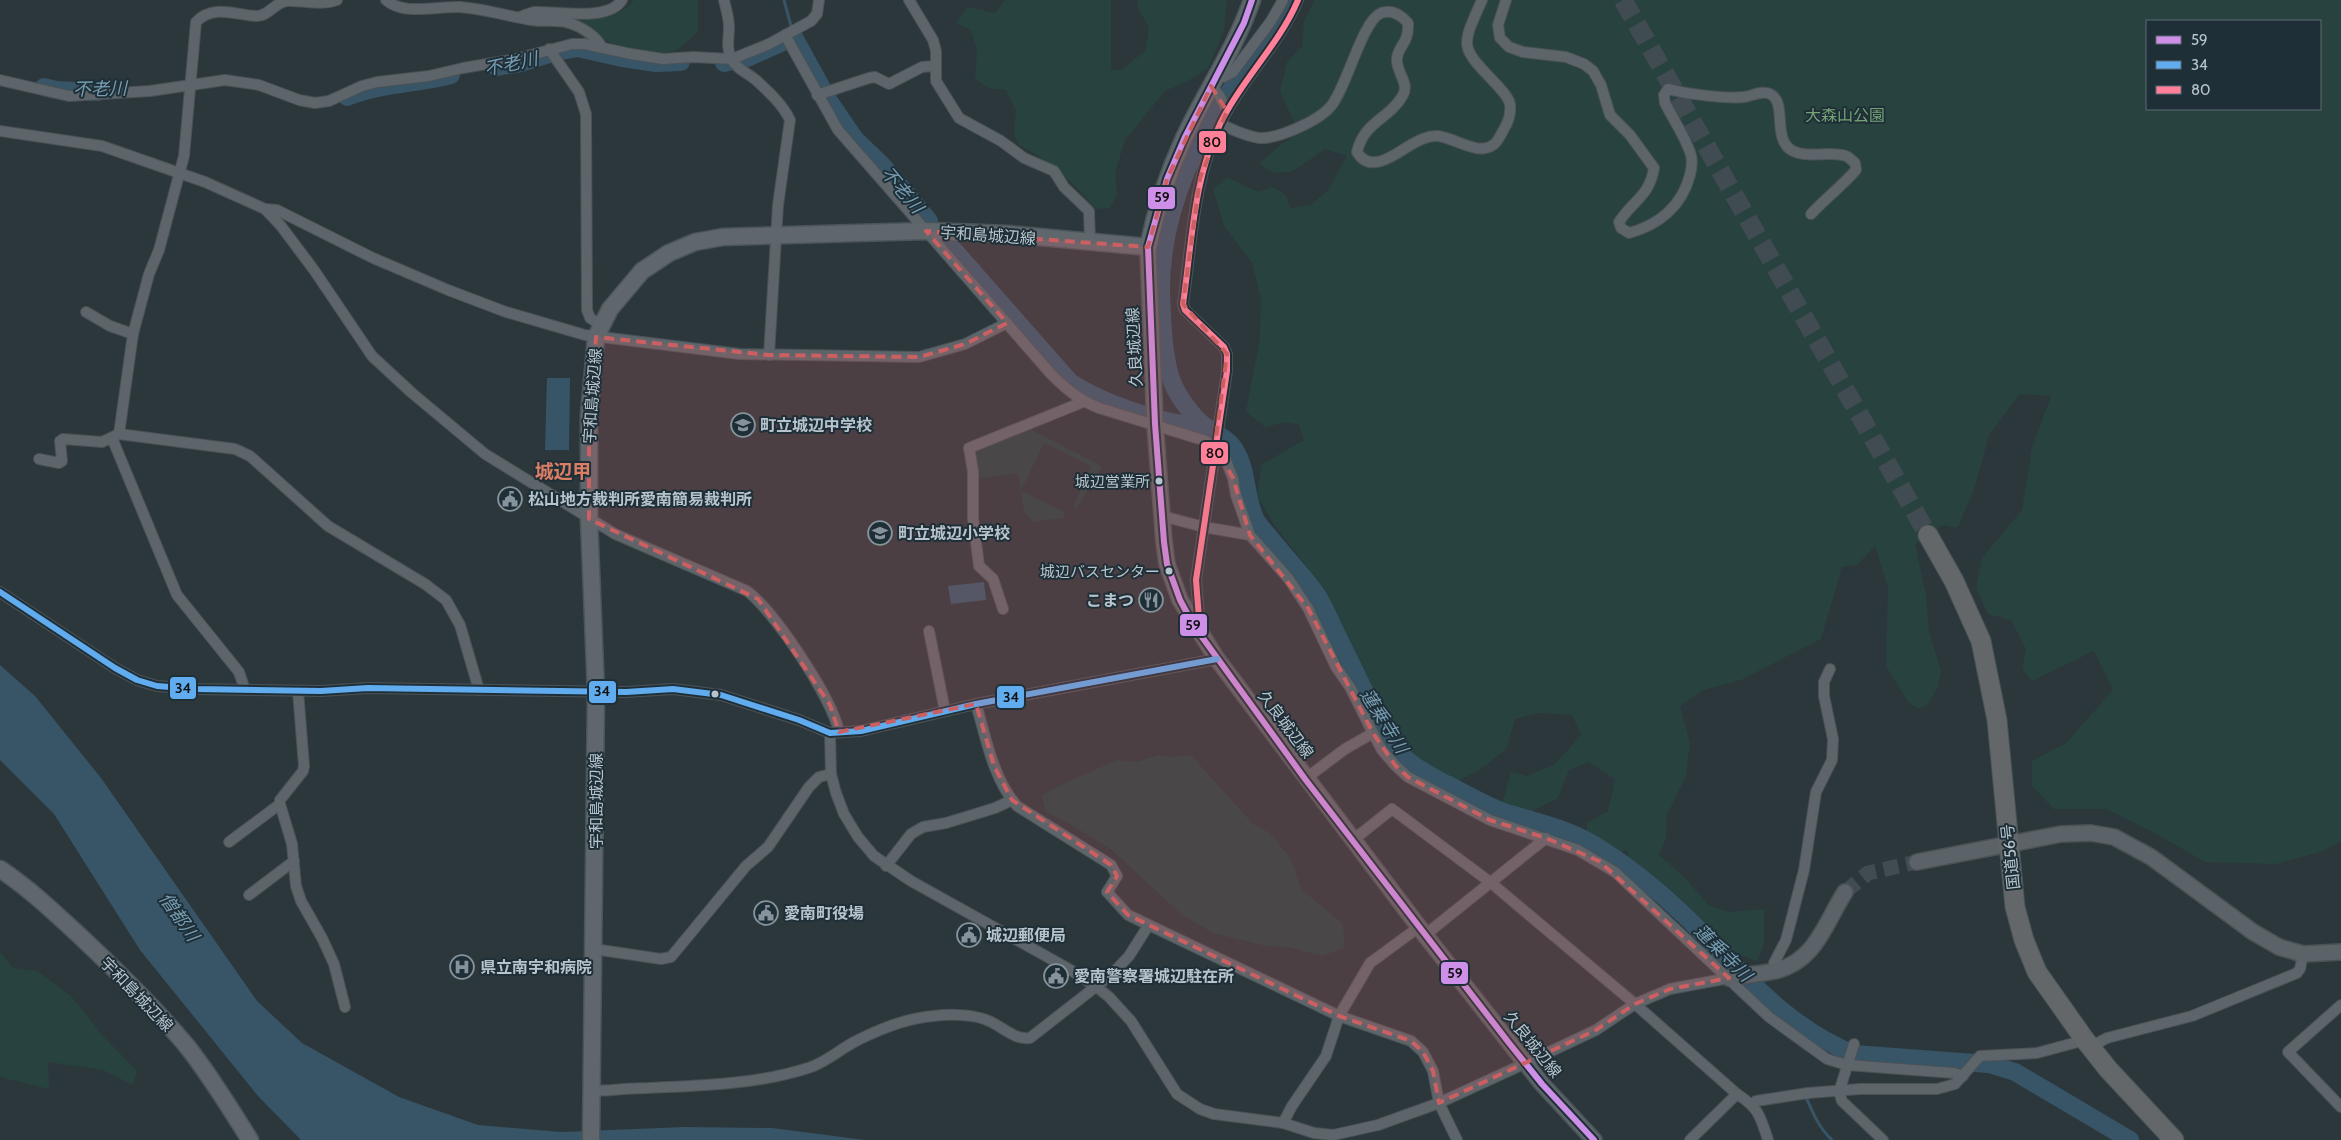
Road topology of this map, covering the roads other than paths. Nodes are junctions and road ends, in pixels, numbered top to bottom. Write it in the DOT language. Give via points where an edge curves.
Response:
graph roads {
  1 [pos="337,0"];
  2 [pos="386,0"];
  3 [pos="622,0"];
  4 [pos="724,0"];
  5 [pos="818,0"];
  6 [pos="909,0"];
  7 [pos="1252,0"];
  8 [pos="1283,0"];
  9 [pos="1298,0"];
  10 [pos="1482,0"];
  11 [pos="1506,0"];
  12 [pos="519,17"];
  13 [pos="785,35"];
  14 [pos="602,48"];
  15 [pos="550,50"];
  16 [pos="732,59"];
  17 [pos="934,66"];
  18 [pos="0,80"];
  19 [pos="1214,81"];
  20 [pos="192,83"];
  21 [pos="817,94"];
  22 [pos="1227,111"];
  23 [pos="1220,124"];
  24 [pos="0,131"];
  25 [pos="180,173"];
  26 [pos="265,209"];
  27 [pos="1811,214"];
  28 [pos="926,231"];
  29 [pos="776,234"];
  30 [pos="1090,243"];
  31 [pos="1148,247"];
  32 [pos="86,312"];
  33 [pos="1007,323"];
  34 [pos="599,331"];
  35 [pos="133,334"];
  36 [pos="769,355"];
  37 [pos="1084,402"];
  38 [pos="1155,424"];
  39 [pos="116,436"];
  40 [pos="1215,446"];
  41 [pos="39,459"];
  42 [pos="1162,516"];
  43 [pos="589,519"];
  44 [pos="1204,527"];
  45 [pos="1250,535"];
  46 [pos="1928,535"];
  47 [pos="0,592"];
  48 [pos="1003,609"];
  49 [pos="1194,626"];
  50 [pos="929,631"];
  51 [pos="1217,660"];
  52 [pos="1830,670"];
  53 [pos="245,690"];
  54 [pos="479,690"];
  55 [pos="298,691"];
  56 [pos="596,692"];
  57 [pos="976,704"];
  58 [pos="945,711"];
  59 [pos="834,732"];
  60 [pos="1372,733"];
  61 [pos="831,774"];
  62 [pos="1306,779"];
  63 [pos="1012,800"];
  64 [pos="280,804"];
  65 [pos="1546,838"];
  66 [pos="1353,840"];
  67 [pos="229,842"];
  68 [pos="2008,845"];
  69 [pos="294,861"];
  70 [pos="1917,862"];
  71 [pos="886,866"];
  72 [pos="0,869"];
  73 [pos="1490,882"];
  74 [pos="1845,892"];
  75 [pos="249,895"];
  76 [pos="1148,926"];
  77 [pos="1422,931"];
  78 [pos="594,949"];
  79 [pos="2341,952"];
  80 [pos="2303,954"];
  81 [pos="1775,971"];
  82 [pos="1729,978"];
  83 [pos="1098,988"];
  84 [pos="1636,1004"];
  85 [pos="2341,1005"];
  86 [pos="345,1007"];
  87 [pos="1340,1016"];
  88 [pos="1854,1044"];
  89 [pos="2088,1044"];
  90 [pos="1526,1063"];
  91 [pos="1847,1065"];
  92 [pos="1966,1073"];
  93 [pos="1839,1092"];
  94 [pos="1737,1094"];
  95 [pos="591,1095"];
  96 [pos="1439,1103"];
  97 [pos="1753,1104"];
  98 [pos="2341,1107"];
  99 [pos="1283,1123"];
  100 [pos="1334,1137"];
  101 [pos="250,1140"];
  102 [pos="591,1140"];
  103 [pos="1457,1140"];
  104 [pos="1594,1140"];
  105 [pos="1690,1140"];
  106 [pos="1768,1140"];
  107 [pos="1883,1140"];
  108 [pos="2174,1140"];
  1 -- 20 [label="street" via="286,1 257,17 240,12 216,12 202,16 196,22"];
  2 -- 12 [label="street" via="391,5 408,8 458,7"];
  3 -- 12 [label="street" via="601,12 534,12"];
  4 -- 16 [label="street" via="729,29 727,46"];
  5 -- 13 [label="street" via="817,14 812,21"];
  6 -- 17 [label="street" via="933,40 936,51"];
  7 -- 19 [label="main road" via="1244,23"];
  8 -- 19 [label="street" via="1233,72"];
  9 -- 22 [label="street" via="1280,34"];
  10 -- 23 [label="street" via="1466,43 1471,57 1509,98 1511,110 1494,144 1484,149 1438,136 1418,140 1382,162 1369,162 1361,157 1358,152 1360,142 1372,124 1389,112 1404,94 1396,57 1409,36 1408,23 1391,12 1381,13 1375,18 1363,38 1342,90 1331,107 1314,120 1261,138 1244,135"];
  11 -- 27 [label="street" via="1498,25 1500,38 1509,47 1523,52 1566,57 1593,71 1610,115 1654,168 1652,182 1645,194 1626,211 1619,222 1621,228 1629,233 1643,229 1674,209 1686,190 1692,165 1691,152 1665,104 1664,95 1668,89 1740,98 1763,92 1771,94 1777,100 1784,144 1803,154 1846,156 1855,163 1856,170"];
  12 -- 14 [label="street" via="568,22 600,42"];
  13 -- 16 [label="street"];
  13 -- 21 [label="street"];
  14 -- 15 [label="street" via="572,44"];
  14 -- 16 [label="street" via="663,59"];
  15 -- 20 [label="street" via="429,76 376,82 329,101 315,103 259,86 225,80"];
  15 -- 34 [label="street" via="579,92 586,114 587,310"];
  16 -- 29 [label="street" via="775,99 790,120"];
  17 -- 21 [label="street" via="922,67 889,84 869,78"];
  17 -- 30 [label="street" via="936,81 959,118 1024,158 1054,172 1064,187 1089,211"];
  18 -- 20 [label="street" via="69,96 150,91"];
  19 -- 22 [label="street"];
  19 -- 31 [label="main road" via="1166,179"];
  20 -- 25 [label="street"];
  21 -- 28 [label="street" via="838,130"];
  22 -- 23 [label="street"];
  23 -- 40 [label="street" via="1200,178 1182,304 1227,354"];
  24 -- 25 [label="street" via="102,146"];
  25 -- 26 [label="street"];
  25 -- 35 [label="street"];
  26 -- 34 [label="street" via="277,210 373,258 506,312 585,335"];
  26 -- 43 [label="street" via="314,270 372,356 388,372 485,454"];
  28 -- 29 [label="main road, 宇和島城辺線"];
  28 -- 30 [label="main road, 宇和島城辺線" via="1008,234"];
  28 -- 33 [label="street"];
  29 -- 34 [label="main road, 宇和島城辺線" via="695,242 670,253 636,276 610,309"];
  29 -- 36 [label="street"];
  30 -- 31 [label="main road, 宇和島城辺線"];
  31 -- 38 [label="main road, 久良城辺線"];
  32 -- 35 [label="street" via="110,326"];
  33 -- 36 [label="street" via="965,344 918,357"];
  33 -- 37 [label="street" via="1051,374"];
  34 -- 36 [label="street" via="740,354"];
  34 -- 43 [label="main road, 宇和島城辺線" via="589,415"];
  35 -- 39 [label="street"];
  37 -- 38 [label="street"];
  37 -- 48 [label="street" via="969,448 979,566 993,579"];
  38 -- 40 [label="street"];
  38 -- 42 [label="main road, 久良城辺線"];
  39 -- 41 [label="street" via="102,442 63,439 60,442 62,461"];
  39 -- 53 [label="street" via="177,595 239,672"];
  39 -- 54 [label="street" via="235,449 250,456 328,526 446,600 460,625"];
  40 -- 44 [label="street"];
  40 -- 45 [label="street" via="1225,458 1233,478"];
  42 -- 44 [label="street"];
  42 -- 49 [label="main road, 久良城辺線" via="1167,564"];
  43 -- 56 [label="main road, 宇和島城辺線"];
  43 -- 59 [label="street" via="615,534 747,591 758,599 798,653 830,705"];
  44 -- 45 [label="street"];
  44 -- 49 [label="street" via="1196,580 1199,618"];
  45 -- 60 [label="street" via="1288,578 1308,608"];
  46 -- 68 [label="highway, 国道56号" via="1954,581 1981,641 1997,720"];
  47 -- 53 [label="street" via="137,680 157,686"];
  49 -- 51 [label="main road, 久良城辺線"];
  50 -- 58 [label="street"];
  51 -- 57 [label="street"];
  51 -- 62 [label="main road, 久良城辺線"];
  52 -- 81 [label="street" via="1824,682 1824,696 1833,739 1832,760 1816,792 1804,870 1786,940 1774,963"];
  53 -- 55 [label="street"];
  54 -- 55 [label="street" via="368,688"];
  54 -- 56 [label="street"];
  55 -- 64 [label="street" via="304,766"];
  56 -- 59 [label="street" via="673,689 705,692"];
  56 -- 78 [label="main road, 宇和島城辺線"];
  57 -- 58 [label="street"];
  57 -- 63 [label="street" via="994,766"];
  58 -- 59 [label="street" via="861,730"];
  59 -- 61 [label="street"];
  60 -- 62 [label="street"];
  60 -- 65 [label="street" via="1382,750 1408,776 1490,820"];
  61 -- 71 [label="street" via="844,814 858,837"];
  61 -- 78 [label="street" via="819,777 809,787 768,847 746,866 671,957 661,959"];
  62 -- 66 [label="main road, 久良城辺線"];
  63 -- 71 [label="street" via="946,823 923,827 911,834"];
  63 -- 76 [label="street" via="1112,865 1118,876 1107,892 1128,915"];
  64 -- 67 [label="street"];
  64 -- 69 [label="street"];
  65 -- 73 [label="street"];
  65 -- 82 [label="street" via="1578,850 1615,872"];
  66 -- 73 [label="street" via="1392,808"];
  66 -- 77 [label="main road, 久良城辺線"];
  68 -- 70 [label="main road"];
  68 -- 80 [label="main road" via="2061,834 2090,833 2114,837 2151,857 2253,932 2279,947"];
  68 -- 89 [label="highway, 国道56号" via="2015,907 2027,948 2037,972"];
  69 -- 75 [label="street"];
  69 -- 86 [label="street" via="301,901 334,964"];
  71 -- 83 [label="street" via="1070,969"];
  72 -- 101 [label="main road, 宇和島城辺線" via="20,882 65,922 155,1011 186,1046"];
  73 -- 77 [label="street"];
  73 -- 84 [label="street"];
  74 -- 81 [label="main road" via="1820,939 1808,954"];
  76 -- 83 [label="street" via="1129,956"];
  76 -- 87 [label="street"];
  77 -- 87 [label="street" via="1370,963"];
  77 -- 90 [label="main road, 久良城辺線"];
  78 -- 95 [label="main road, 宇和島城辺線"];
  79 -- 80 [label="main road"];
  80 -- 89 [label="street" via="2297,973 2192,1016"];
  81 -- 82 [label="main road"];
  82 -- 84 [label="street" via="1670,989"];
  82 -- 91 [label="street" via="1788,1033 1827,1059"];
  83 -- 95 [label="street" via="1030,1038 1013,1036 988,1020 954,1015 916,1018 858,1040 810,1068 782,1075"];
  83 -- 99 [label="street" via="1131,1021 1177,1094 1188,1103 1214,1114"];
  84 -- 90 [label="street" via="1596,1030"];
  84 -- 94 [label="street"];
  85 -- 98 [label="street" via="2288,1052"];
  87 -- 96 [label="street" via="1411,1041 1423,1052 1432,1071"];
  87 -- 99 [label="street" via="1326,1056"];
  88 -- 91 [label="street"];
  89 -- 92 [label="street" via="2037,1053 1980,1056"];
  89 -- 108 [label="highway, 国道56号"];
  90 -- 96 [label="street"];
  90 -- 104 [label="main road, 久良城辺線"];
  91 -- 92 [label="street"];
  91 -- 93 [label="street"];
  92 -- 93 [label="street" via="1955,1084 1938,1088"];
  93 -- 97 [label="street" via="1808,1093"];
  93 -- 107 [label="street" via="1842,1101"];
  94 -- 97 [label="street"];
  94 -- 105 [label="street"];
  95 -- 102 [label="main road, 宇和島城辺線"];
  96 -- 100 [label="street"];
  96 -- 103 [label="street"];
  97 -- 106 [label="street"];
  99 -- 100 [label="street"];
}
